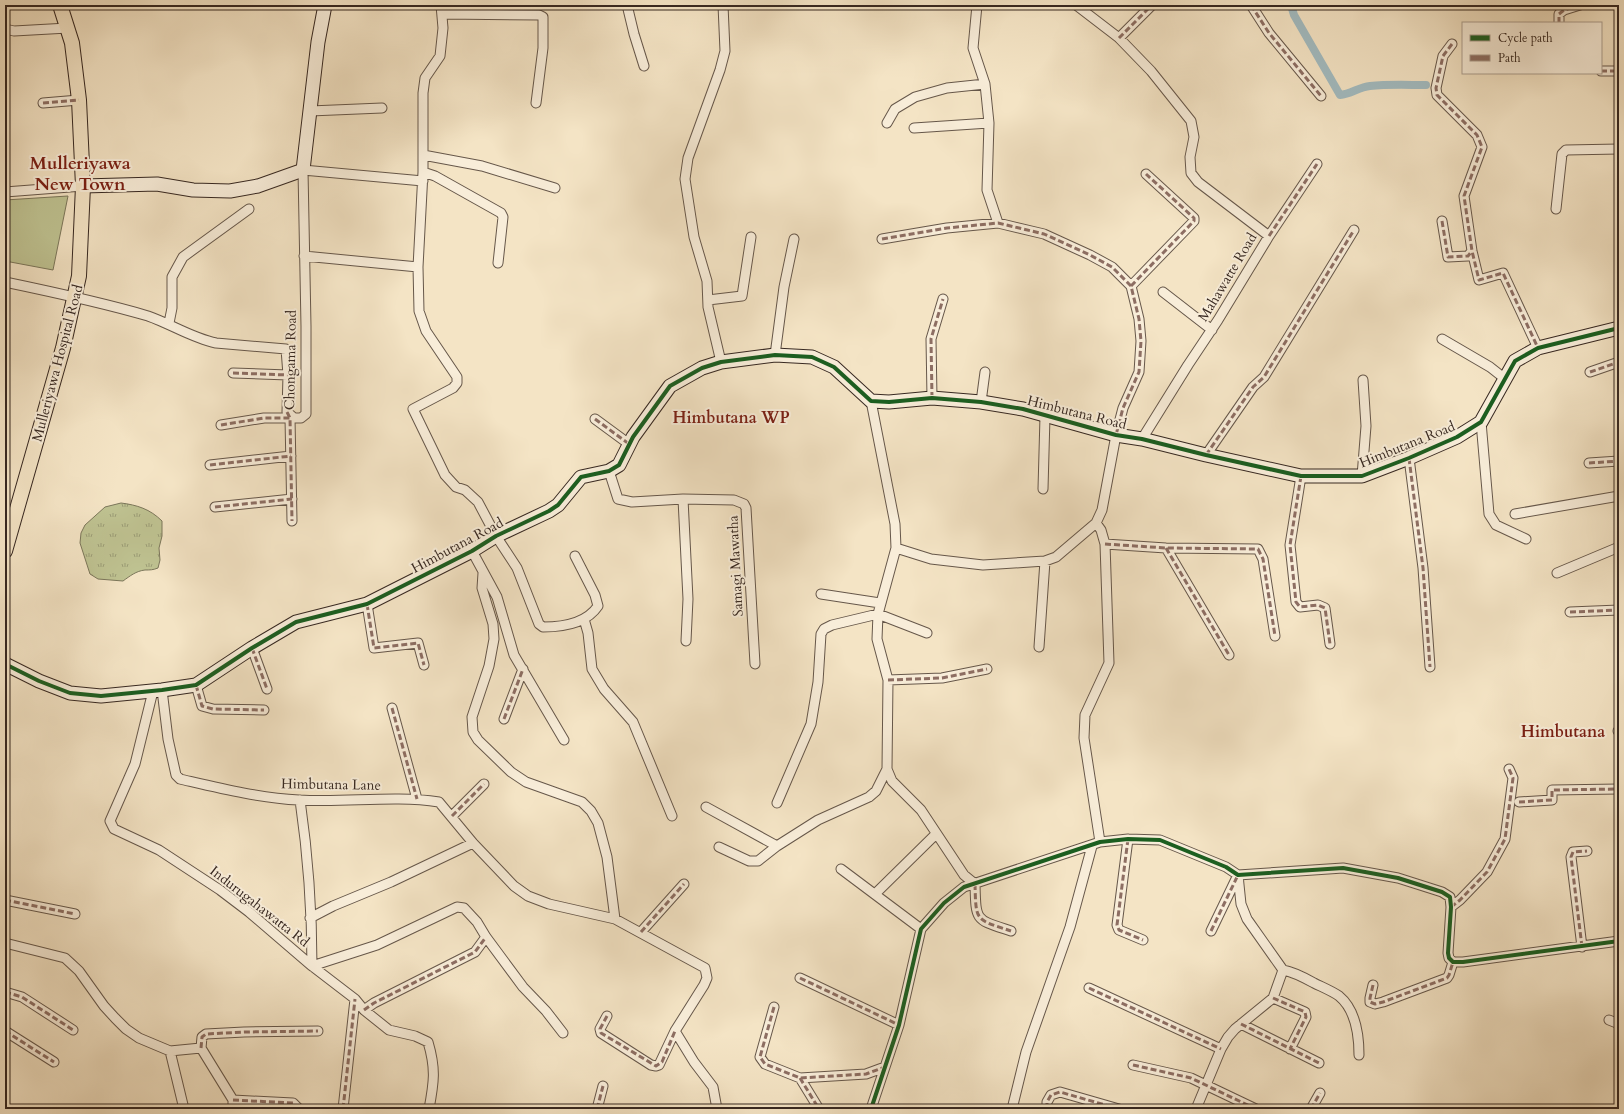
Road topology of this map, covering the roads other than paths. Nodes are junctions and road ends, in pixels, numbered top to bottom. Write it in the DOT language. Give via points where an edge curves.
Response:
graph roads {
  1 [pos="60,5"];
  2 [pos="325,5"];
  3 [pos="627,5"];
  4 [pos="723,5"];
  5 [pos="977,5"];
  6 [pos="1076,5"];
  7 [pos="1152,5"];
  8 [pos="1251,5"];
  9 [pos="1580,5"];
  10 [pos="442,10"];
  11 [pos="1559,22"];
  12 [pos="68,28"];
  13 [pos="5,29"];
  14 [pos="1119,38"];
  15 [pos="1452,44"];
  16 [pos="644,66"];
  17 [pos="1602,71"];
  18 [pos="1619,72"];
  19 [pos="985,84"];
  20 [pos="1321,96"];
  21 [pos="79,100"];
  22 [pos="43,103"];
  23 [pos="536,103"];
  24 [pos="382,108"];
  25 [pos="310,111"];
  26 [pos="887,123"];
  27 [pos="989,123"];
  28 [pos="914,128"];
  29 [pos="1619,149"];
  30 [pos="423,154"];
  31 [pos="1317,164"];
  32 [pos="302,170"];
  33 [pos="1146,174"];
  34 [pos="423,177"];
  35 [pos="83,186"];
  36 [pos="555,188"];
  37 [pos="5,192"];
  38 [pos="250,209"];
  39 [pos="1556,209"];
  40 [pos="1442,221"];
  41 [pos="998,223"];
  42 [pos="1354,230"];
  43 [pos="1269,236"];
  44 [pos="751,237"];
  45 [pos="794,239"];
  46 [pos="882,240"];
  47 [pos="1472,251"];
  48 [pos="304,256"];
  49 [pos="498,263"];
  50 [pos="418,267"];
  51 [pos="5,282"];
  52 [pos="1130,286"];
  53 [pos="1163,292"];
  54 [pos="75,296"];
  55 [pos="943,299"];
  56 [pos="708,300"];
  57 [pos="169,324"];
  58 [pos="1619,328"];
  59 [pos="1212,330"];
  60 [pos="1442,339"];
  61 [pos="1538,348"];
  62 [pos="775,355"];
  63 [pos="720,362"];
  64 [pos="1619,362"];
  65 [pos="985,372"];
  66 [pos="1590,372"];
  67 [pos="233,373"];
  68 [pos="288,375"];
  69 [pos="1504,378"];
  70 [pos="1364,380"];
  71 [pos="932,398"];
  72 [pos="871,401"];
  73 [pos="981,402"];
  74 [pos="289,415"];
  75 [pos="1045,416"];
  76 [pos="595,420"];
  77 [pos="1481,422"];
  78 [pos="221,425"];
  79 [pos="1116,435"];
  80 [pos="1142,439"];
  81 [pos="629,444"];
  82 [pos="1206,455"];
  83 [pos="291,456"];
  84 [pos="1409,458"];
  85 [pos="1619,461"];
  86 [pos="1589,463"];
  87 [pos="210,465"];
  88 [pos="609,471"];
  89 [pos="1301,476"];
  90 [pos="1362,476"];
  91 [pos="1043,489"];
  92 [pos="1619,496"];
  93 [pos="292,499"];
  94 [pos="684,499"];
  95 [pos="215,508"];
  96 [pos="1515,514"];
  97 [pos="292,521"];
  98 [pos="1096,523"];
  99 [pos="496,536"];
  100 [pos="1526,539"];
  101 [pos="1105,544"];
  102 [pos="1619,547"];
  103 [pos="896,548"];
  104 [pos="1166,548"];
  105 [pos="472,550"];
  106 [pos="5,551"];
  107 [pos="575,556"];
  108 [pos="1045,561"];
  109 [pos="483,573"];
  110 [pos="1557,573"];
  111 [pos="821,594"];
  112 [pos="367,604"];
  113 [pos="880,604"];
  114 [pos="1619,610"];
  115 [pos="1570,612"];
  116 [pos="878,614"];
  117 [pos="584,619"];
  118 [pos="927,633"];
  119 [pos="1275,636"];
  120 [pos="686,641"];
  121 [pos="1330,644"];
  122 [pos="1039,647"];
  123 [pos="252,648"];
  124 [pos="1229,655"];
  125 [pos="5,664"];
  126 [pos="755,664"];
  127 [pos="424,665"];
  128 [pos="1430,667"];
  129 [pos="987,669"];
  130 [pos="523,670"];
  131 [pos="888,680"];
  132 [pos="196,685"];
  133 [pos="267,689"];
  134 [pos="158,691"];
  135 [pos="392,708"];
  136 [pos="264,710"];
  137 [pos="504,719"];
  138 [pos="564,740"];
  139 [pos="887,769"];
  140 [pos="1509,769"];
  141 [pos="484,784"];
  142 [pos="1619,790"];
  143 [pos="417,799"];
  144 [pos="300,800"];
  145 [pos="1519,802"];
  146 [pos="777,803"];
  147 [pos="706,808"];
  148 [pos="452,816"];
  149 [pos="672,816"];
  150 [pos="936,834"];
  151 [pos="1128,839"];
  152 [pos="473,843"];
  153 [pos="1096,844"];
  154 [pos="777,846"];
  155 [pos="719,847"];
  156 [pos="1587,851"];
  157 [pos="841,869"];
  158 [pos="1238,875"];
  159 [pos="684,884"];
  160 [pos="975,884"];
  161 [pos="875,894"];
  162 [pos="5,900"];
  163 [pos="1451,907"];
  164 [pos="75,914"];
  165 [pos="310,918"];
  166 [pos="615,919"];
  167 [pos="921,929"];
  168 [pos="1011,931"];
  169 [pos="1211,931"];
  170 [pos="641,932"];
  171 [pos="486,937"];
  172 [pos="1143,940"];
  173 [pos="1619,941"];
  174 [pos="5,943"];
  175 [pos="1582,947"];
  176 [pos="1453,962"];
  177 [pos="312,966"];
  178 [pos="1283,970"];
  179 [pos="800,978"];
  180 [pos="1372,985"];
  181 [pos="1089,988"];
  182 [pos="5,992"];
  183 [pos="1273,998"];
  184 [pos="355,999"];
  185 [pos="774,1008"];
  186 [pos="364,1010"];
  187 [pos="607,1016"];
  188 [pos="1609,1020"];
  189 [pos="1241,1024"];
  190 [pos="1619,1024"];
  191 [pos="899,1025"];
  192 [pos="74,1030"];
  193 [pos="5,1031"];
  194 [pos="318,1031"];
  195 [pos="675,1031"];
  196 [pos="562,1033"];
  197 [pos="201,1048"];
  198 [pos="1221,1049"];
  199 [pos="1290,1049"];
  200 [pos="170,1051"];
  201 [pos="1359,1055"];
  202 [pos="54,1062"];
  203 [pos="1319,1063"];
  204 [pos="1133,1065"];
  205 [pos="885,1067"];
  206 [pos="800,1078"];
  207 [pos="604,1086"];
  208 [pos="1206,1086"];
  209 [pos="1320,1093"];
  210 [pos="233,1104"];
  211 [pos="1243,1106"];
  212 [pos="184,1109"];
  213 [pos="299,1109"];
  214 [pos="343,1109"];
  215 [pos="429,1109"];
  216 [pos="597,1109"];
  217 [pos="717,1109"];
  218 [pos="819,1109"];
  219 [pos="871,1109"];
  220 [pos="1012,1109"];
  221 [pos="1047,1109"];
  222 [pos="1118,1109"];
  223 [pos="1196,1109"];
  224 [pos="1256,1109"];
  225 [pos="1310,1109"];
  1 -- 12 [label="main road, Mulleriyawa Hospital Road"];
  2 -- 25 [label="street"];
  3 -- 16 [label="street"];
  4 -- 56 [label="street" via="724,51 720,70 688,158 685,178 694,237 707,282"];
  5 -- 19 [label="street" via="973,48"];
  6 -- 14 [label="street, Mahawatte Road"];
  7 -- 14 [label="street"];
  8 -- 20 [label="street"];
  9 -- 11 [label="street" via="1559,14"];
  10 -- 23 [label="street" via="543,17 543,48"];
  10 -- 30 [label="street" via="440,56 425,78 423,93"];
  12 -- 13 [label="street" via="14,31"];
  12 -- 21 [label="main road, Mulleriyawa Hospital Road"];
  14 -- 43 [label="street, Mahawatte Road" via="1151,71 1191,121 1194,137 1190,173 1198,182"];
  15 -- 47 [label="street" via="1443,56 1436,88 1437,95 1477,135 1482,147 1464,196"];
  17 -- 18 [label="street"];
  19 -- 26 [label="street" via="946,88 915,97 895,108"];
  19 -- 27 [label="street"];
  21 -- 22 [label="street"];
  21 -- 35 [label="main road, Mulleriyawa Hospital Road"];
  24 -- 25 [label="street"];
  25 -- 32 [label="street"];
  27 -- 28 [label="street"];
  27 -- 41 [label="street" via="988,190"];
  29 -- 39 [label="street" via="1566,150 1562,154"];
  30 -- 34 [label="street"];
  30 -- 36 [label="street" via="482,166"];
  31 -- 43 [label="street"];
  32 -- 34 [label="street"];
  32 -- 35 [label="street" via="258,186 230,191 193,190 157,184"];
  32 -- 48 [label="street, Chongama Road"];
  33 -- 52 [label="street" via="1194,218 1194,221"];
  34 -- 49 [label="street" via="435,176 501,212 503,217"];
  34 -- 50 [label="street"];
  35 -- 37 [label="street"];
  35 -- 54 [label="main road, Mulleriyawa Hospital Road" via="79,276"];
  38 -- 57 [label="street" via="183,258 172,277"];
  40 -- 47 [label="street" via="1448,257 1468,256"];
  41 -- 46 [label="street" via="946,228"];
  41 -- 52 [label="street" via="1044,234 1090,255 1112,267"];
  42 -- 82 [label="street" via="1264,377 1253,387"];
  43 -- 59 [label="street, Mahawatte Road"];
  44 -- 56 [label="street" via="742,296"];
  45 -- 62 [label="street" via="784,287"];
  47 -- 61 [label="street" via="1479,280 1503,273"];
  48 -- 50 [label="street"];
  48 -- 74 [label="street, Chongama Road" via="306,414 301,418"];
  50 -- 99 [label="street" via="419,311 426,331 457,377 457,383 453,388 413,409 445,475 456,487 465,490 478,502"];
  51 -- 54 [label="street, Chongama Road"];
  52 -- 79 [label="street" via="1142,341 1138,372 1123,408"];
  53 -- 59 [label="street"];
  54 -- 57 [label="street, Chongama Road"];
  54 -- 106 [label="main road, Mulleriyawa Hospital Road" via="63,348"];
  55 -- 71 [label="street" via="931,339"];
  56 -- 63 [label="street"];
  57 -- 68 [label="street, Chongama Road" via="216,343 286,349"];
  58 -- 61 [label="street"];
  59 -- 80 [label="street, Mahawatte Road"];
  60 -- 69 [label="street"];
  61 -- 69 [label="street" via="1515,361"];
  62 -- 63 [label="street"];
  62 -- 72 [label="street" via="812,357 834,367"];
  63 -- 81 [label="street" via="702,368 670,386"];
  64 -- 66 [label="street"];
  65 -- 73 [label="street"];
  67 -- 68 [label="street"];
  68 -- 74 [label="street, Chongama Road"];
  69 -- 77 [label="street"];
  70 -- 90 [label="street" via="1366,426"];
  71 -- 72 [label="street, Himbutana Road"];
  71 -- 73 [label="street, Himbutana Road"];
  72 -- 103 [label="street" via="894,524"];
  73 -- 75 [label="street, Himbutana Road" via="1023,409"];
  74 -- 78 [label="street"];
  74 -- 83 [label="street"];
  75 -- 79 [label="street, Himbutana Road"];
  75 -- 91 [label="street"];
  76 -- 81 [label="street"];
  77 -- 84 [label="street, Himbutana Road" via="1457,437"];
  77 -- 100 [label="street" via="1489,514 1496,525"];
  79 -- 80 [label="street, Himbutana Road"];
  79 -- 98 [label="street" via="1102,510"];
  80 -- 82 [label="street, Himbutana Road"];
  81 -- 88 [label="street" via="619,465"];
  82 -- 89 [label="street, Himbutana Road"];
  83 -- 87 [label="street"];
  83 -- 93 [label="street"];
  84 -- 90 [label="street, Himbutana Road"];
  84 -- 128 [label="street" via="1423,568"];
  85 -- 86 [label="street"];
  88 -- 94 [label="street, Samagi Mawatha" via="618,499 632,502"];
  88 -- 99 [label="street, Himbutana Road" via="581,477 549,512"];
  89 -- 90 [label="street, Himbutana Road"];
  89 -- 121 [label="street" via="1290,545 1296,602 1300,607 1318,605 1325,608"];
  92 -- 96 [label="street"];
  93 -- 95 [label="street"];
  93 -- 97 [label="street"];
  94 -- 120 [label="street" via="688,599"];
  94 -- 126 [label="street, Samagi Mawatha" via="734,500 744,504 746,508"];
  98 -- 101 [label="street"];
  98 -- 108 [label="street" via="1056,557"];
  99 -- 105 [label="street, Himbutana Road"];
  99 -- 117 [label="street" via="517,568 543,627 563,627"];
  101 -- 104 [label="street"];
  101 -- 153 [label="street" via="1108,663 1085,716 1084,738"];
  102 -- 110 [label="street"];
  103 -- 108 [label="street" via="931,559 983,565"];
  103 -- 113 [label="street"];
  104 -- 119 [label="street" via="1258,549 1263,559"];
  104 -- 124 [label="street"];
  105 -- 109 [label="street"];
  105 -- 112 [label="street, Himbutana Road"];
  107 -- 117 [label="street" via="598,606"];
  108 -- 122 [label="street"];
  109 -- 130 [label="street" via="497,597 514,655"];
  109 -- 166 [label="street" via="482,588 493,624 494,638 489,666 472,717 473,732 511,772 526,782 582,802 591,811 598,824 607,857"];
  111 -- 113 [label="street"];
  112 -- 123 [label="street, Himbutana Road" via="296,622"];
  112 -- 127 [label="street" via="374,648 418,643"];
  113 -- 116 [label="street"];
  114 -- 115 [label="street"];
  116 -- 118 [label="street"];
  116 -- 131 [label="street" via="877,639"];
  116 -- 146 [label="street" via="832,625 821,634 818,682 811,724"];
  117 -- 149 [label="street" via="592,670 604,689 633,722"];
  123 -- 132 [label="street, Himbutana Road"];
  123 -- 133 [label="street"];
  125 -- 134 [label="street, Himbutana Road" via="70,693 101,696"];
  129 -- 131 [label="street" via="942,678"];
  130 -- 137 [label="street"];
  130 -- 138 [label="street"];
  131 -- 139 [label="street"];
  132 -- 134 [label="street, Himbutana Road"];
  132 -- 136 [label="street" via="202,706 213,709"];
  134 -- 144 [label="street, Himbutana Lane" via="176,775 180,779 236,792"];
  134 -- 177 [label="street, Indurugahawatta Rd" via="135,764 110,821 114,829 159,850 220,890"];
  135 -- 143 [label="street"];
  139 -- 150 [label="street" via="892,781 921,810"];
  139 -- 154 [label="street" via="876,792 869,797 818,820"];
  140 -- 163 [label="street" via="1513,778 1505,838 1487,872"];
  141 -- 148 [label="street"];
  142 -- 145 [label="street" via="1552,790 1552,800"];
  143 -- 144 [label="street, Himbutana Lane"];
  143 -- 148 [label="street, Himbutana Lane" via="439,802"];
  144 -- 165 [label="street" via="306,847"];
  147 -- 154 [label="street"];
  148 -- 152 [label="street, Himbutana Lane"];
  150 -- 160 [label="street" via="964,875"];
  150 -- 161 [label="street"];
  151 -- 153 [label="street"];
  151 -- 158 [label="street" via="1160,840 1226,867"];
  151 -- 172 [label="street" via="1117,925 1119,930"];
  152 -- 165 [label="street"];
  152 -- 166 [label="street, Himbutana Lane" via="514,886 528,896 549,904"];
  153 -- 160 [label="street"];
  153 -- 220 [label="street" via="1026,1052"];
  154 -- 155 [label="street" via="758,862 749,861"];
  156 -- 175 [label="street" via="1573,852 1571,857"];
  157 -- 161 [label="street"];
  158 -- 163 [label="street" via="1343,868 1398,878 1442,892 1450,897"];
  158 -- 169 [label="street"];
  158 -- 178 [label="street" via="1241,904 1247,919"];
  159 -- 170 [label="street"];
  160 -- 167 [label="street" via="964,887 944,903"];
  160 -- 168 [label="street" via="976,910 979,917 985,923"];
  161 -- 167 [label="street"];
  162 -- 164 [label="street"];
  163 -- 176 [label="street" via="1448,953"];
  165 -- 177 [label="street"];
  166 -- 170 [label="street, Himbutana Lane"];
  167 -- 191 [label="street"];
  170 -- 195 [label="street, Himbutana Lane" via="705,968 707,973 704,985"];
  171 -- 177 [label="street" via="464,908 457,907 378,945"];
  171 -- 186 [label="street" via="476,952"];
  171 -- 196 [label="street" via="523,987 546,1011"];
  173 -- 175 [label="street"];
  174 -- 200 [label="street" via="65,958 79,971 104,1006 126,1029 139,1038"];
  175 -- 176 [label="street"];
  176 -- 180 [label="street" via="1447,978 1383,1002 1370,1002"];
  177 -- 184 [label="street, Indurugahawatta Rd"];
  178 -- 183 [label="street"];
  178 -- 201 [label="street" via="1338,995 1347,1004 1353,1014"];
  179 -- 191 [label="street"];
  181 -- 198 [label="street"];
  182 -- 192 [label="street" via="22,997"];
  183 -- 189 [label="street"];
  183 -- 199 [label="street" via="1306,1014"];
  184 -- 186 [label="street, Indurugahawatta Rd"];
  184 -- 214 [label="street"];
  185 -- 206 [label="street" via="760,1057 765,1064"];
  186 -- 215 [label="street, Indurugahawatta Rd" via="389,1030 428,1042 433,1061"];
  187 -- 195 [label="street" via="600,1029 601,1034 656,1066 662,1062"];
  188 -- 190 [label="street"];
  189 -- 198 [label="street" via="1231,1033"];
  189 -- 199 [label="street"];
  191 -- 205 [label="street"];
  193 -- 202 [label="street"];
  194 -- 197 [label="street" via="206,1034 202,1037"];
  195 -- 217 [label="street" via="713,1087"];
  197 -- 200 [label="street"];
  197 -- 210 [label="street"];
  198 -- 208 [label="street"];
  199 -- 203 [label="street"];
  200 -- 212 [label="street"];
  204 -- 208 [label="street" via="1184,1076"];
  205 -- 206 [label="street" via="866,1074"];
  205 -- 219 [label="street"];
  206 -- 218 [label="street"];
  207 -- 216 [label="street"];
  208 -- 211 [label="street"];
  208 -- 223 [label="street"];
  209 -- 225 [label="street"];
  210 -- 213 [label="street" via="293,1103"];
  211 -- 224 [label="street"];
  221 -- 222 [label="street" via="1051,1095 1060,1092"];
}
